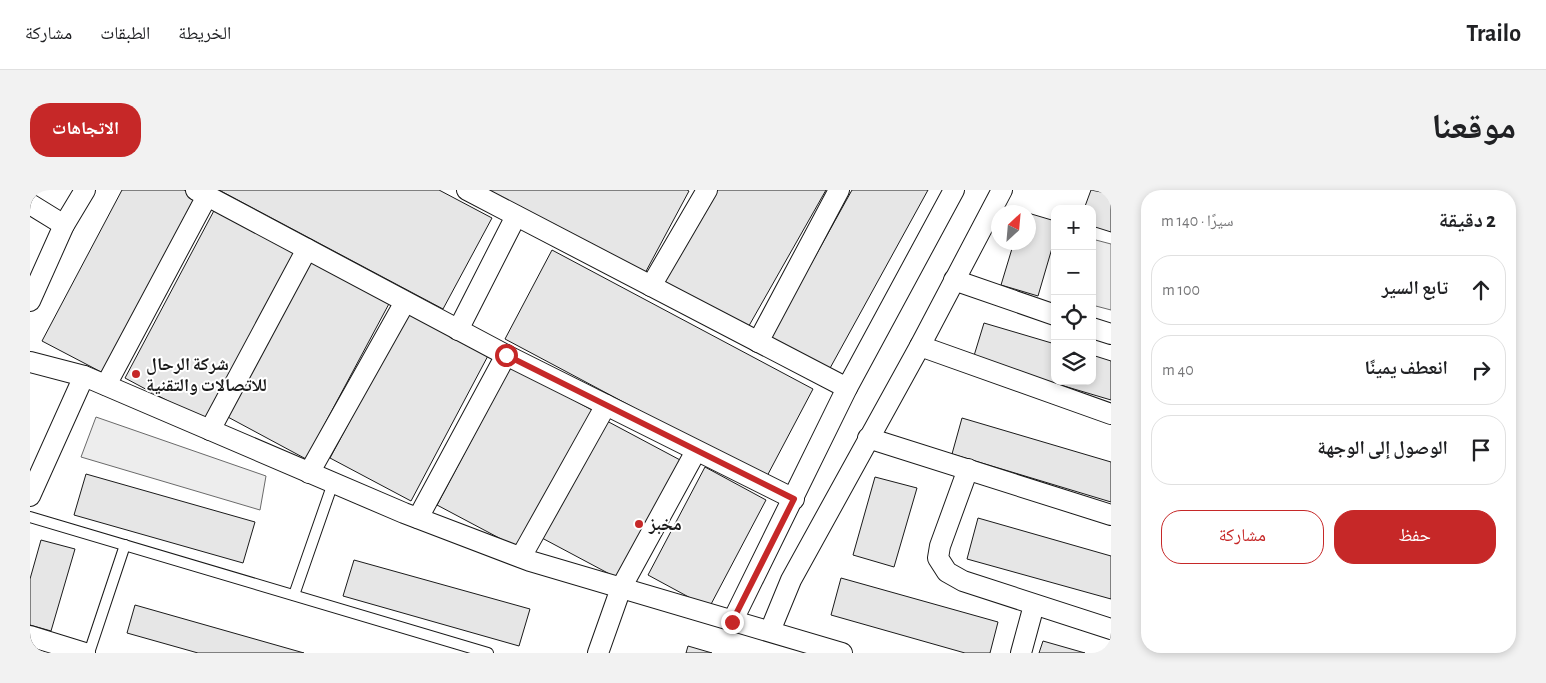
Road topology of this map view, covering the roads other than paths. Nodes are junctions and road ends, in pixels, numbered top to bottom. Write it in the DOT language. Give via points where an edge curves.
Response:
graph roads {
  1 [pos="85,190"];
  2 [pos="467,190"];
  3 [pos="706,190"];
  4 [pos="839,190"];
  5 [pos="954,190"];
  6 [pos="1002,190"];
  7 [pos="202,193"];
  8 [pos="30,204"];
  9 [pos="516,216"];
  10 [pos="64,225"];
  11 [pos="307,249"];
  12 [pos="954,280"];
  13 [pos="651,286"];
  14 [pos="30,301"];
  15 [pos="405,302"];
  16 [pos="1051,314"];
  17 [pos="1096,329"];
  18 [pos="458,330"];
  19 [pos="1111,334"];
  20 [pos="758,342"];
  21 [pos="920,346"];
  22 [pos="506,355"];
  23 [pos="30,362"];
  24 [pos="84,376"];
  25 [pos="106,385"];
  26 [pos="847,388"];
  27 [pos="606,405"];
  28 [pos="1111,414"];
  29 [pos="210,430"];
  30 [pos="868,438"];
  31 [pos="696,451"];
  32 [pos="968,469"];
  33 [pos="309,472"];
  34 [pos="333,483"];
  35 [pos="30,496"];
  36 [pos="794,499"];
  37 [pos="1111,515"];
  38 [pos="30,516"];
  39 [pos="418,518"];
  40 [pos="125,545"];
  41 [pos="521,558"];
  42 [pos="621,588"];
  43 [pos="294,595"];
  44 [pos="1034,605"];
  45 [pos="732,622"];
  46 [pos="1111,629"];
  47 [pos="770,632"];
  48 [pos="30,636"];
  49 [pos="458,649"];
  50 [pos="87,653"];
  51 [pos="488,653"];
  52 [pos="598,653"];
  53 [pos="842,653"];
  54 [pos="1021,653"];
  1 -- 10 [label="street"];
  2 -- 9 [label="street"];
  3 -- 13 [label="street"];
  4 -- 20 [label="street"];
  5 -- 26 [label="street"];
  6 -- 12 [label="street"];
  7 -- 11 [label="street"];
  7 -- 25 [label="street"];
  8 -- 10 [label="street"];
  9 -- 13 [label="street"];
  9 -- 18 [label="street"];
  10 -- 14 [label="street"];
  11 -- 15 [label="street"];
  11 -- 29 [label="street"];
  12 -- 16 [label="street"];
  12 -- 21 [label="street"];
  13 -- 20 [label="street"];
  15 -- 18 [label="street"];
  15 -- 33 [label="street"];
  17 -- 19 [label="street"];
  18 -- 22 [label="street"];
  20 -- 26 [label="street"];
  21 -- 28 [label="street"];
  21 -- 30 [label="street"];
  22 -- 27 [label="street"];
  22 -- 39 [label="street"];
  23 -- 24 [label="street"];
  24 -- 25 [label="street"];
  24 -- 35 [label="street"];
  25 -- 29 [label="street"];
  26 -- 36 [label="street"];
  27 -- 31 [label="street"];
  27 -- 41 [label="street"];
  29 -- 33 [label="street"];
  30 -- 32 [label="street"];
  30 -- 47 [label="street" via="791,580"];
  31 -- 36 [label="street"];
  31 -- 42 [label="street"];
  32 -- 37 [label="street"];
  32 -- 44 [label="street" via="938,558 947,572 963,581"];
  33 -- 34 [label="street"];
  34 -- 39 [label="street"];
  34 -- 43 [label="lane"];
  36 -- 45 [label="street"];
  38 -- 40 [label="lane"];
  39 -- 41 [label="street"];
  40 -- 43 [label="lane"];
  40 -- 50 [label="lane"];
  41 -- 42 [label="street"];
  42 -- 45 [label="street"];
  42 -- 52 [label="street"];
  43 -- 49 [label="lane"];
  44 -- 46 [label="street"];
  44 -- 54 [label="street"];
  45 -- 47 [label="street"];
  47 -- 53 [label="street"];
  48 -- 50 [label="street"];
  49 -- 51 [label="lane"];
}
